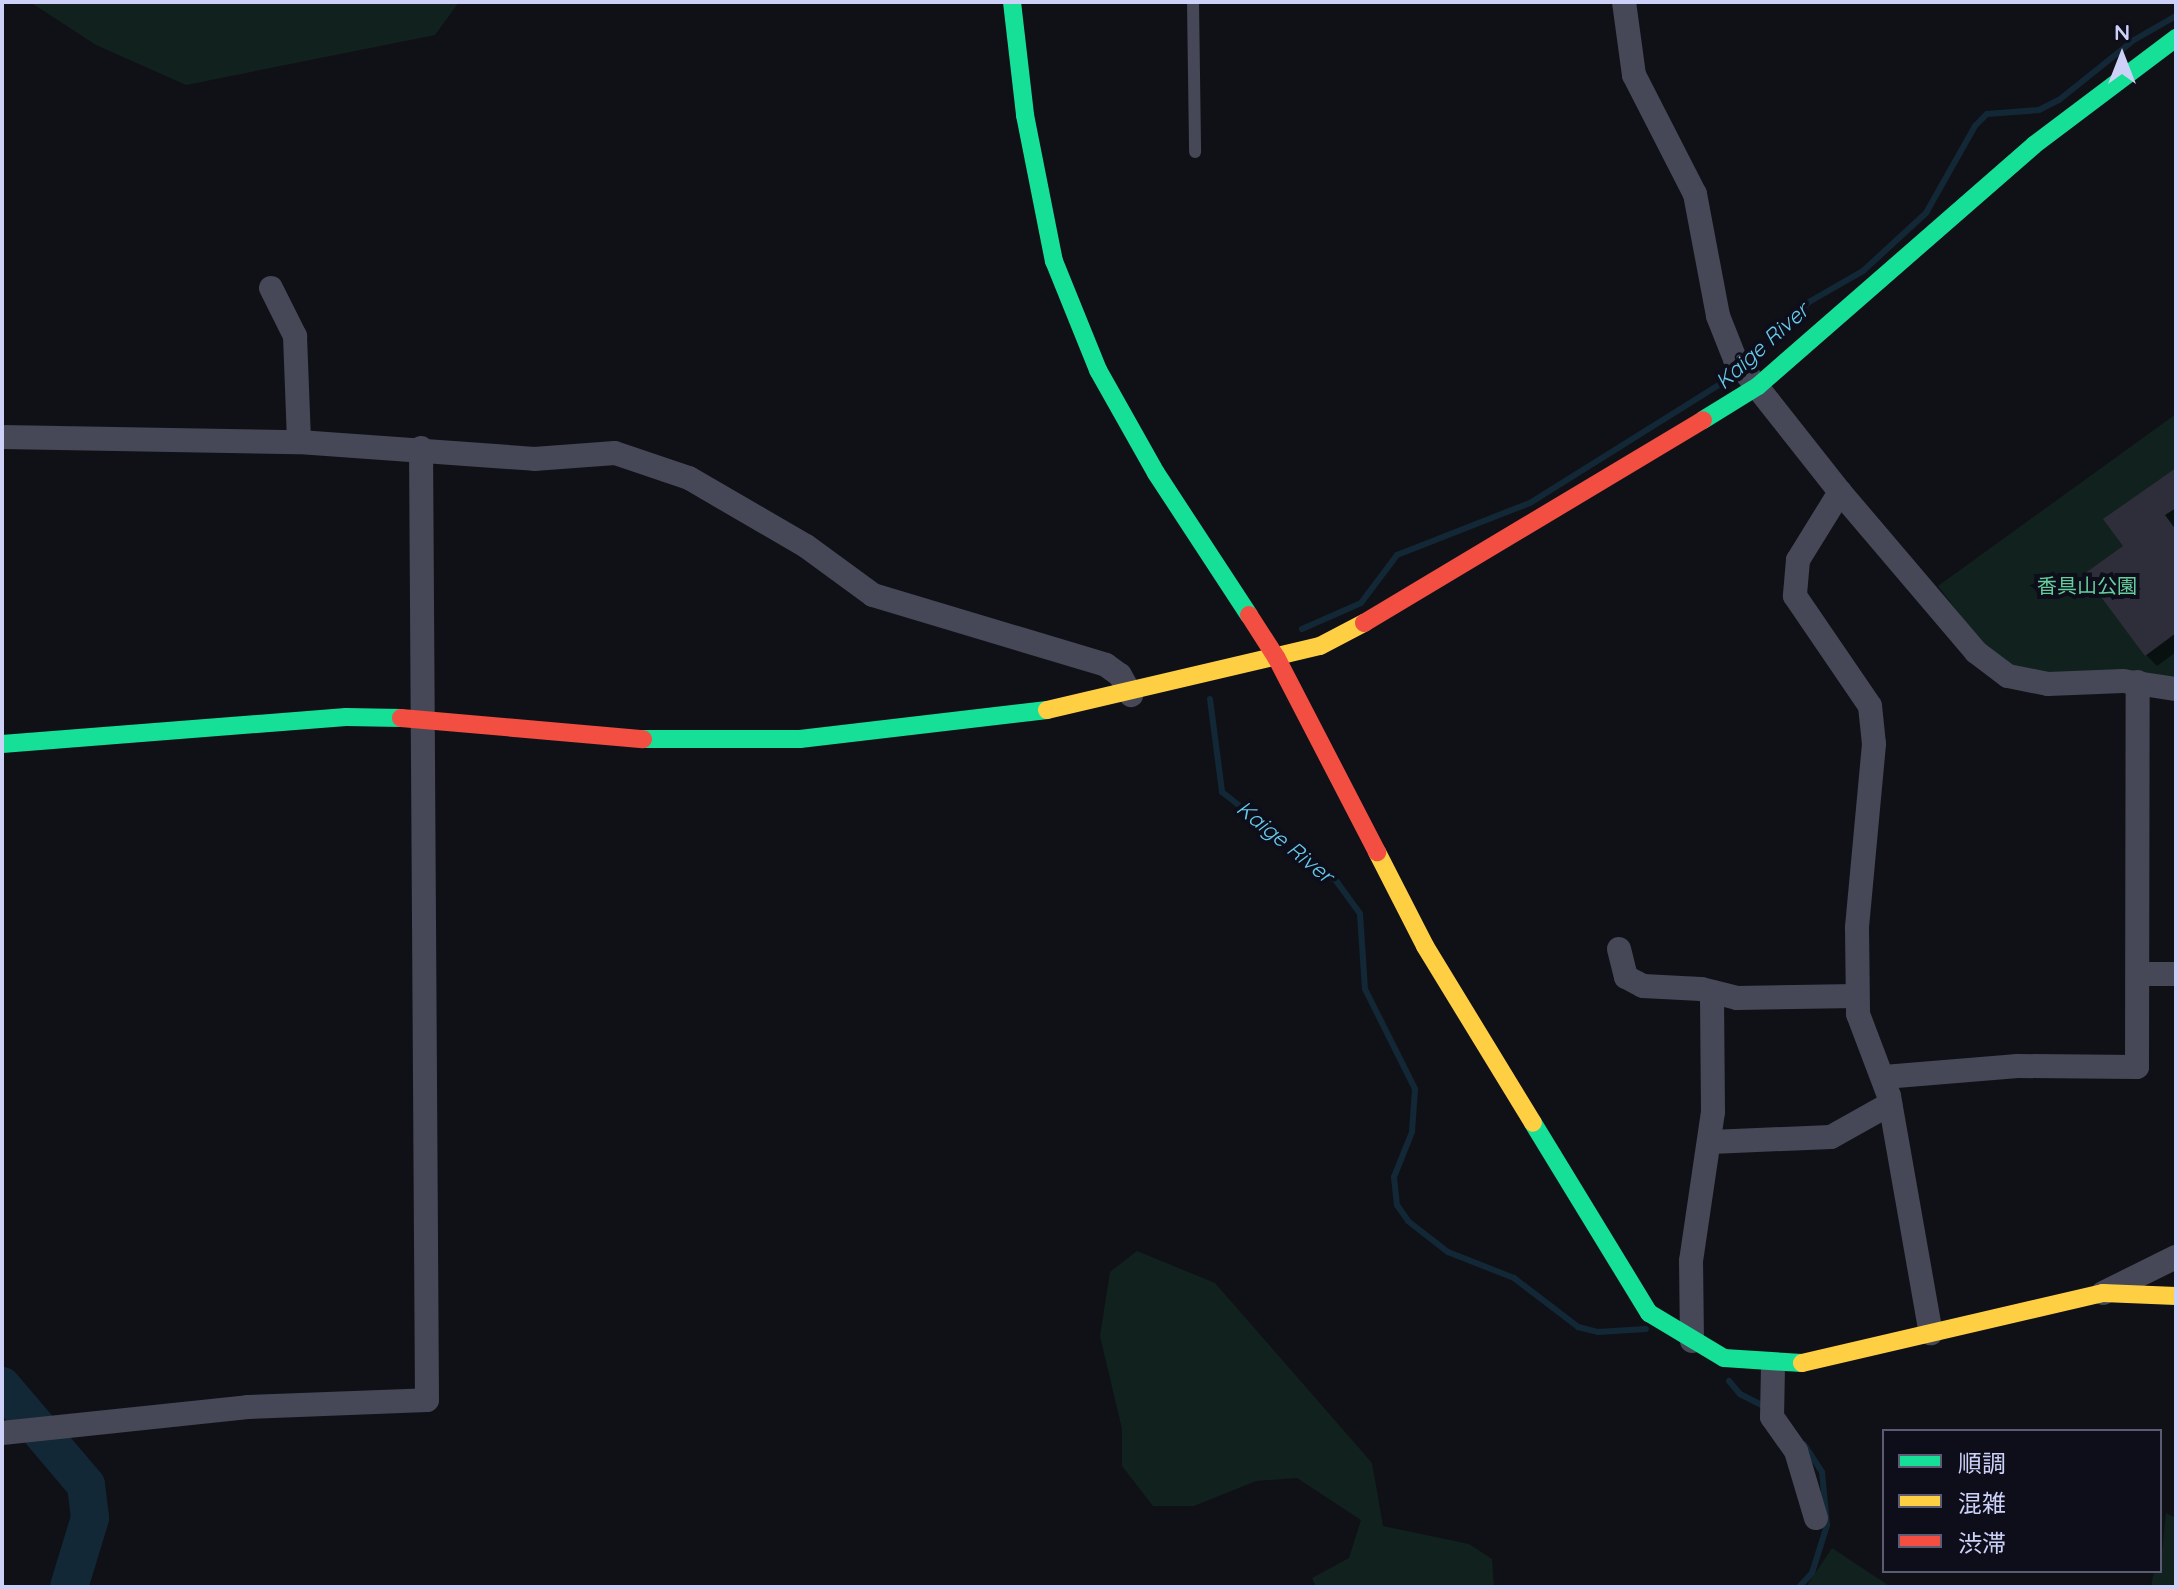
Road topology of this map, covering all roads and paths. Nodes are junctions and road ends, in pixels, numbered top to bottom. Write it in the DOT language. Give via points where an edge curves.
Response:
graph roads {
  1 [pos="1012,2"];
  2 [pos="1193,2"];
  3 [pos="1624,2"];
  4 [pos="2176,38"];
  5 [pos="1195,152"];
  6 [pos="271,288"];
  7 [pos="1758,386"];
  8 [pos="2,437"];
  9 [pos="299,442"];
  10 [pos="421,448"];
  11 [pos="1840,492"];
  12 [pos="1276,657"];
  13 [pos="2138,682"];
  14 [pos="2176,689"];
  15 [pos="1131,695"];
  16 [pos="420,718"];
  17 [pos="2,744"];
  18 [pos="1619,949"];
  19 [pos="2138,974"];
  20 [pos="2176,974"];
  21 [pos="1712,992"];
  22 [pos="1857,996"];
  23 [pos="1884,1077"];
  24 [pos="1890,1104"];
  25 [pos="1711,1142"];
  26 [pos="2176,1257"];
  27 [pos="2103,1293"];
  28 [pos="2176,1296"];
  29 [pos="1931,1333"];
  30 [pos="1692,1341"];
  31 [pos="1773,1366"];
  32 [pos="13,1432"];
  33 [pos="1816,1518"];
  1 -- 12 [label="street" via="1025,115 1054,261 1098,370"];
  2 -- 5 [label="lane"];
  3 -- 7 [label="street" via="1634,75 1695,194 1718,316 1735,359"];
  4 -- 7 [label="street" via="2034,145"];
  6 -- 9 [label="street" via="295,336"];
  7 -- 11 [label="street"];
  7 -- 12 [label="street" via="1350,634"];
  8 -- 9 [label="street"];
  9 -- 10 [label="street"];
  10 -- 15 [label="street" via="534,459 615,453 641,459 740,507 873,595 1106,665 1120,675"];
  10 -- 16 [label="street"];
  11 -- 13 [label="street" via="1989,665 2025,681"];
  11 -- 22 [label="street" via="1798,560 1794,576 1803,613 1862,689 1873,723 1857,917"];
  12 -- 15 [label="street"];
  12 -- 30 [label="street" via="1425,946 1639,1301"];
  13 -- 14 [label="street"];
  13 -- 19 [label="street"];
  15 -- 16 [label="street" via="1039,712 730,744"];
  16 -- 17 [label="street" via="294,720"];
  16 -- 32 [label="street" via="430,1289 427,1400 248,1407"];
  18 -- 21 [label="street" via="1633,984"];
  19 -- 20 [label="street"];
  19 -- 23 [label="street" via="2137,1067 2018,1066"];
  21 -- 22 [label="street" via="1737,998"];
  21 -- 25 [label="street"];
  22 -- 23 [label="street" via="1862,1031"];
  23 -- 24 [label="street"];
  24 -- 25 [label="street" via="1821,1139"];
  24 -- 29 [label="street"];
  25 -- 30 [label="street" via="1691,1261"];
  26 -- 27 [label="street"];
  27 -- 28 [label="street"];
  27 -- 29 [label="street"];
  29 -- 31 [label="street" via="1844,1358"];
  30 -- 31 [label="street" via="1724,1358"];
  31 -- 33 [label="street" via="1772,1408 1796,1451"];
}
